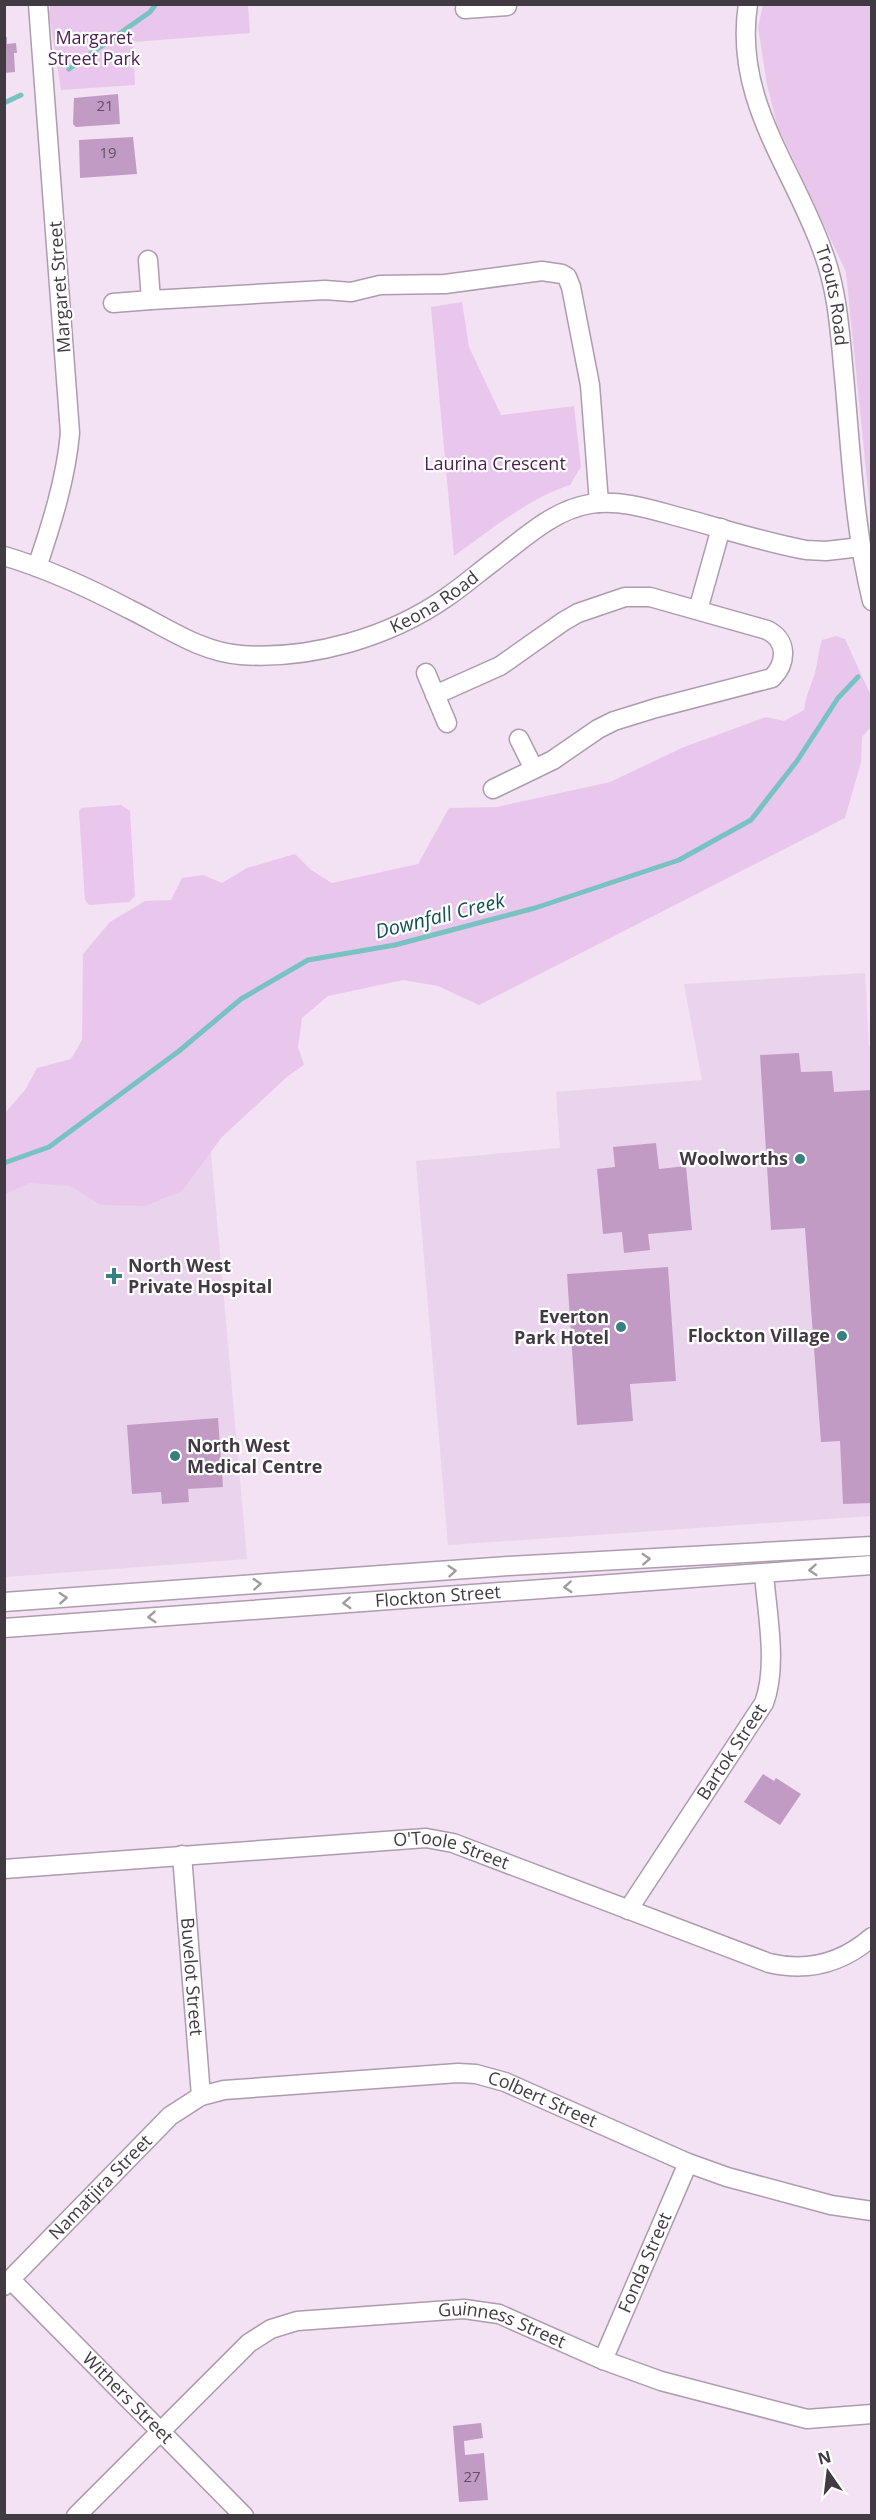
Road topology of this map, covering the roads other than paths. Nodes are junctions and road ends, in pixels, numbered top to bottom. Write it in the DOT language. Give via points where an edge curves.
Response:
graph roads {
  1 [pos="38,4"];
  2 [pos="747,4"];
  3 [pos="498,6"];
  4 [pos="465,9"];
  5 [pos="148,260"];
  6 [pos="151,300"];
  7 [pos="113,303"];
  8 [pos="599,503"];
  9 [pos="721,528"];
  10 [pos="861,547"];
  11 [pos="4,556"];
  12 [pos="37,567"];
  13 [pos="872,601"];
  14 [pos="698,610"];
  15 [pos="426,673"];
  16 [pos="435,695"];
  17 [pos="447,723"];
  18 [pos="519,739"];
  19 [pos="534,769"];
  20 [pos="493,789"];
  21 [pos="872,1546"];
  22 [pos="872,1565"];
  23 [pos="764,1574"];
  24 [pos="4,1602"];
  25 [pos="4,1628"];
  26 [pos="182,1856"];
  27 [pos="4,1869"];
  28 [pos="628,1910"];
  29 [pos="872,1937"];
  30 [pos="201,2096"];
  31 [pos="688,2163"];
  32 [pos="872,2211"];
  33 [pos="8,2283"];
  34 [pos="603,2360"];
  35 [pos="872,2414"];
  36 [pos="161,2432"];
  37 [pos="76,2516"];
  38 [pos="244,2516"];
  1 -- 12 [label="street, Margaret Street" via="70,433 54,513"];
  2 -- 10 [label="street, Trouts Road" via="746,58 754,98 822,249 835,291"];
  3 -- 4 [label="street"];
  5 -- 6 [label="street"];
  6 -- 7 [label="street"];
  6 -- 8 [label="street" via="325,290 351,292 380,285 445,284 542,271 562,274 572,287 588,375"];
  8 -- 9 [label="street, Keona Road" via="643,508"];
  8 -- 12 [label="street, Keona Road" via="578,506 542,524 447,597 411,618 367,636 300,652 244,655 203,647"];
  9 -- 10 [label="street, Keona Road" via="806,550"];
  9 -- 14 [label="street"];
  10 -- 13 [label="street, Trouts Road"];
  11 -- 12 [label="street, Keona Road"];
  14 -- 16 [label="street" via="642,596 617,599 564,621 500,666"];
  14 -- 19 [label="street" via="775,633 783,651 778,672 756,684 614,722"];
  15 -- 16 [label="street"];
  16 -- 17 [label="street"];
  18 -- 19 [label="street"];
  19 -- 20 [label="street"];
  24 -- 21 [label="street, Flockton Street, one-way" via="508,1566"];
  22 -- 23 [label="street, Flockton Street, one-way"];
  23 -- 25 [label="street, Flockton Street, one-way"];
  23 -- 28 [label="street, Bartok Street" via="771,1668 764,1703"];
  26 -- 27 [label="street, O'Toole Street"];
  26 -- 28 [label="street, O'Toole Street" via="426,1838 453,1843"];
  26 -- 30 [label="street, Buvelot Street"];
  28 -- 29 [label="street, O'Toole Street" via="783,1966 812,1966 839,1959"];
  30 -- 31 [label="street, Colbert Street" via="238,2088 476,2074 505,2082"];
  30 -- 33 [label="street, Namatjira Street" via="170,2116"];
  31 -- 32 [label="street, Colbert Street" via="831,2205"];
  31 -- 34 [label="street, Fonda Street"];
  33 -- 36 [label="street, Withers Street"];
  34 -- 35 [label="street, Guinness Street" via="661,2381 794,2416 818,2419"];
  34 -- 36 [label="street, Guinness Street" via="486,2310 464,2308 297,2321 271,2328 249,2343"];
  36 -- 37 [label="street, Guinness Street"];
  36 -- 38 [label="street, Withers Street"];
}
